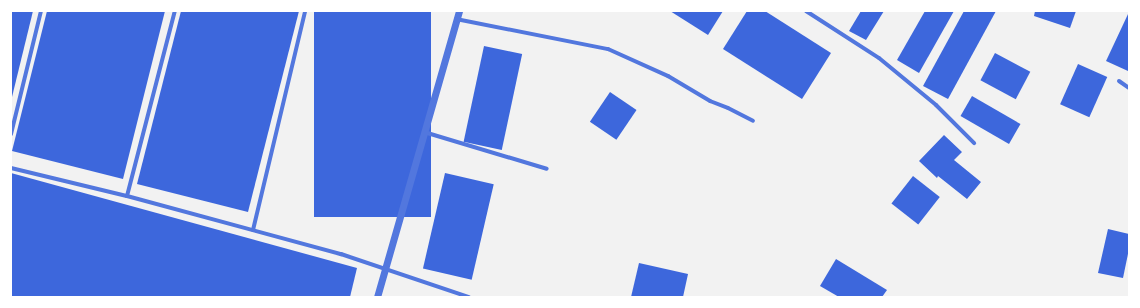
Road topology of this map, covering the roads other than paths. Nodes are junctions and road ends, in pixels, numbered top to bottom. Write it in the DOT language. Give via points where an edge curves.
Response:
graph roads {
  1 [pos="41,11"];
  2 [pos="175,11"];
  3 [pos="305,11"];
  4 [pos="459,11"];
  5 [pos="806,11"];
  6 [pos="456,19"];
  7 [pos="1119,81"];
  8 [pos="1129,88"];
  9 [pos="753,121"];
  10 [pos="424,132"];
  11 [pos="11,134"];
  12 [pos="974,143"];
  13 [pos="11,168"];
  14 [pos="547,169"];
  15 [pos="127,196"];
  16 [pos="253,230"];
  17 [pos="386,268"];
  18 [pos="378,297"];
  19 [pos="469,297"];
  1 -- 11 [label="street"];
  2 -- 15 [label="street"];
  3 -- 16 [label="street"];
  4 -- 6 [label="street"];
  5 -- 12 [label="street" via="879,58 936,105"];
  6 -- 9 [label="street" via="608,49 668,76 710,101"];
  6 -- 10 [label="street"];
  7 -- 8 [label="street"];
  10 -- 14 [label="street"];
  10 -- 17 [label="street"];
  13 -- 15 [label="street"];
  15 -- 16 [label="street"];
  16 -- 17 [label="street"];
  17 -- 18 [label="street"];
  17 -- 19 [label="street"];
}
